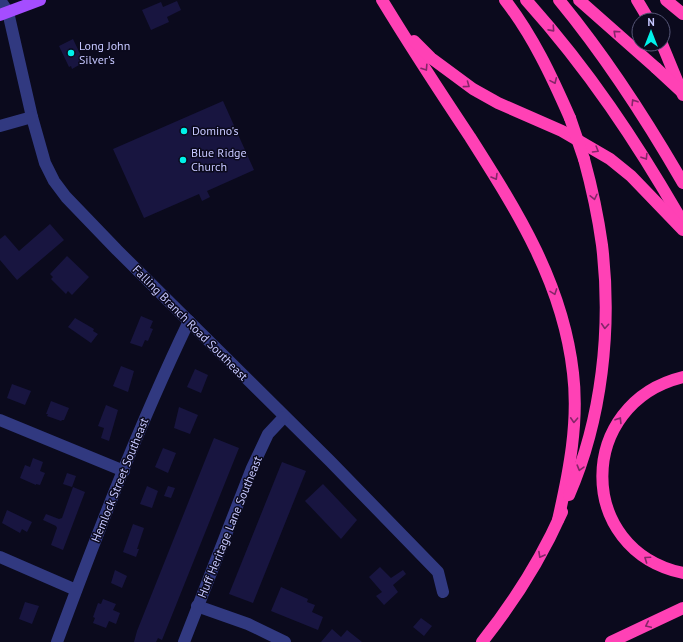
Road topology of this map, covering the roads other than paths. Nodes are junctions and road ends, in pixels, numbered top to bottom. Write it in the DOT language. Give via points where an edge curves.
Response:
graph roads {
  1 [pos="0,0"];
  2 [pos="40,0"];
  3 [pos="382,0"];
  4 [pos="505,0"];
  5 [pos="526,0"];
  6 [pos="559,0"];
  7 [pos="579,0"];
  8 [pos="637,0"];
  9 [pos="666,0"];
  10 [pos="6,9"];
  11 [pos="644,12"];
  12 [pos="683,14"];
  13 [pos="396,23"];
  14 [pos="665,52"];
  15 [pos="683,95"];
  16 [pos="32,117"];
  17 [pos="0,126"];
  18 [pos="683,183"];
  19 [pos="683,222"];
  20 [pos="683,230"];
  21 [pos="189,321"];
  22 [pos="683,377"];
  23 [pos="284,417"];
  24 [pos="0,420"];
  25 [pos="124,471"];
  26 [pos="558,520"];
  27 [pos="0,557"];
  28 [pos="683,573"];
  29 [pos="76,590"];
  30 [pos="443,592"];
  31 [pos="197,606"];
  32 [pos="683,608"];
  33 [pos="57,642"];
  34 [pos="184,642"];
  35 [pos="285,642"];
  36 [pos="482,642"];
  37 [pos="611,642"];
  1 -- 10 [label="street"];
  2 -- 10 [label="main road"];
  3 -- 13 [label="highway"];
  4 -- 26 [label="highway, one-way, bridge" via="552,76 570,118 595,202 602,246 606,319 594,413 579,473"];
  5 -- 19 [label="highway, one-way" via="556,33 618,116"];
  18 -- 6 [label="highway, one-way" via="618,76"];
  15 -- 7 [label="highway, one-way, bridge"];
  8 -- 11 [label="highway"];
  9 -- 12 [label="highway"];
  10 -- 16 [label="street, Falling Branch Road Southeast"];
  13 -- 20 [label="highway, one-way" via="430,58 473,89 562,131 610,159 631,176"];
  13 -- 26 [label="highway, one-way" via="512,207 544,263 557,300 567,334 573,373 574,408 572,451"];
  14 -- 15 [label="highway"];
  16 -- 17 [label="street"];
  16 -- 21 [label="street, Falling Branch Road Southeast" via="45,163 66,197"];
  21 -- 23 [label="street, Falling Branch Road Southeast"];
  21 -- 25 [label="street, Hemlock Street Southeast"];
  28 -- 22 [label="highway, one-way" via="652,563 635,551 615,525 603,492 602,478 605,450 626,410 638,397 652,388"];
  23 -- 30 [label="street, Falling Branch Road Southeast" via="438,572"];
  23 -- 31 [label="street, Huff Heritage Lane Southeast" via="268,434"];
  24 -- 25 [label="street"];
  25 -- 29 [label="street, Hemlock Street Southeast"];
  26 -- 36 [label="highway, one-way" via="521,588"];
  27 -- 29 [label="street"];
  29 -- 33 [label="street, Hemlock Street Southeast"];
  31 -- 34 [label="street, Huff Heritage Lane Southeast"];
  31 -- 35 [label="street" via="248,624"];
  32 -- 37 [label="highway, one-way"];
}
